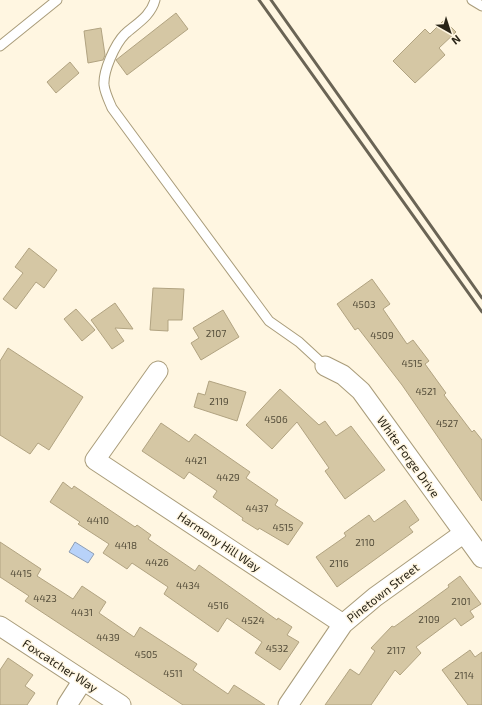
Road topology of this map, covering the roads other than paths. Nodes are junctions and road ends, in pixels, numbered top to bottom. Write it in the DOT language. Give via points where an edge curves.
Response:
graph roads {
  1 [pos="57,0"];
  2 [pos="155,0"];
  3 [pos="472,0"];
  4 [pos="482,6"];
  5 [pos="0,46"];
  6 [pos="325,366"];
  7 [pos="158,371"];
  8 [pos="464,533"];
  9 [pos="482,558"];
  10 [pos="343,624"];
  11 [pos="0,626"];
  12 [pos="83,680"];
  13 [pos="67,705"];
  14 [pos="121,705"];
  15 [pos="288,705"];
  1 -- 5 [label="lane"];
  2 -- 6 [label="lane" via="144,19 116,44 104,84 112,108 269,321 300,342"];
  3 -- 4 [label="lane"];
  6 -- 8 [label="street, White Forge Drive" via="343,374 360,392"];
  7 -- 10 [label="street, Harmony Hill Way" via="96,460"];
  8 -- 9 [label="street, White Forge Drive"];
  8 -- 10 [label="street, Pinetown Street" via="375,596"];
  10 -- 15 [label="street, Pinetown Street"];
  11 -- 12 [label="street, Foxcatcher Way"];
  12 -- 13 [label="street"];
  12 -- 14 [label="street, Foxcatcher Way"];
}
